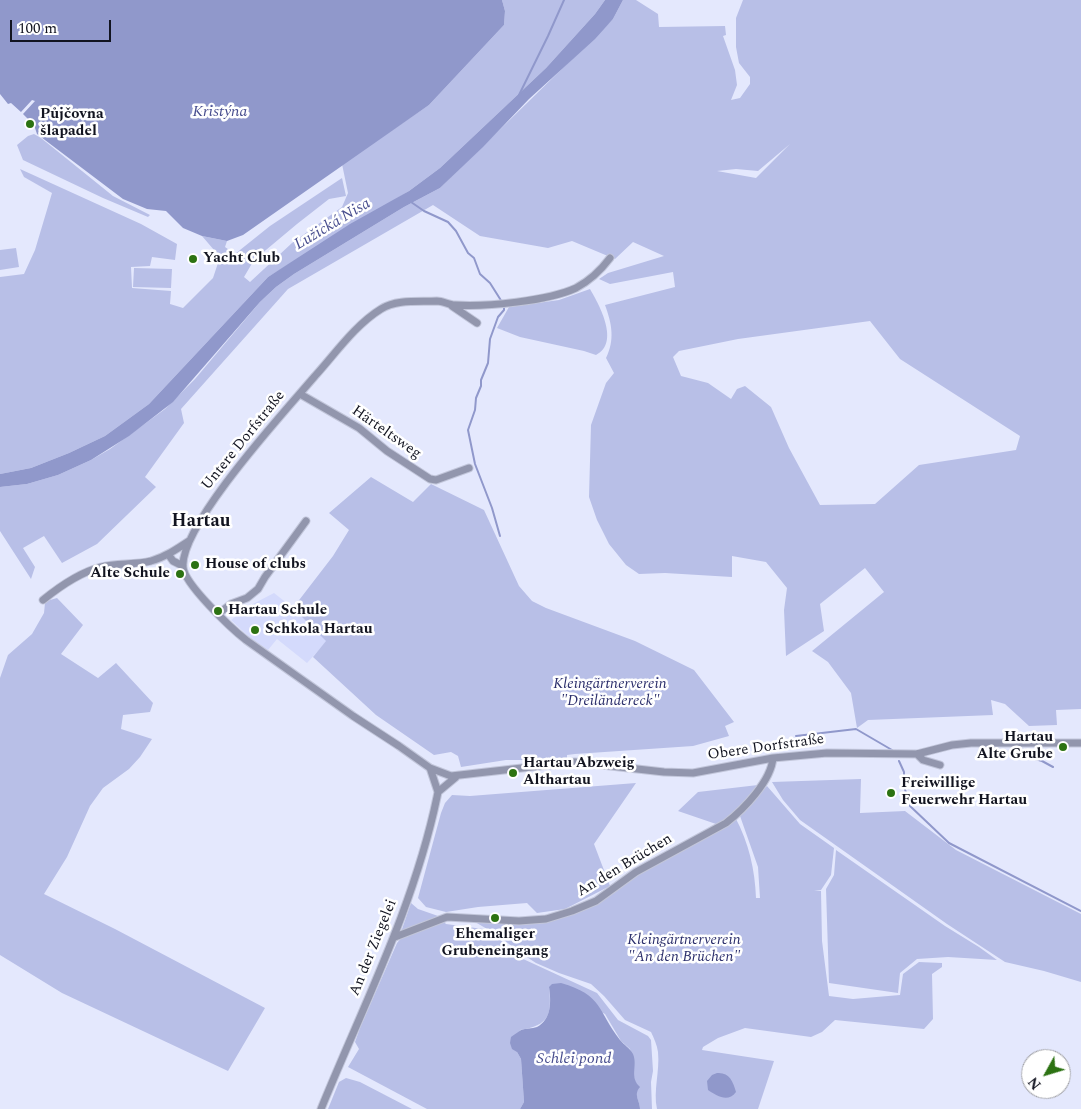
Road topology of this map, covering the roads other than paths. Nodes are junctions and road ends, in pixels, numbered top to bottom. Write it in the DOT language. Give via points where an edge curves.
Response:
graph roads {
  1 [pos="610,258"];
  2 [pos="452,306"];
  3 [pos="477,323"];
  4 [pos="300,394"];
  5 [pos="469,468"];
  6 [pos="306,521"];
  7 [pos="189,541"];
  8 [pos="168,554"];
  9 [pos="183,566"];
  10 [pos="44,600"];
  11 [pos="218,614"];
  12 [pos="1081,743"];
  13 [pos="917,754"];
  14 [pos="773,758"];
  15 [pos="940,765"];
  16 [pos="430,768"];
  17 [pos="456,777"];
  18 [pos="438,792"];
  19 [pos="395,937"];
  20 [pos="321,1109"];
  1 -- 2 [label="street, Untere Dorfstraße" via="586,282 568,292 503,303"];
  2 -- 3 [label="street"];
  2 -- 4 [label="street, Untere Dorfstraße" via="443,301 404,302 381,309 352,334"];
  4 -- 5 [label="street, Härteltsweg" via="359,428 430,480"];
  4 -- 7 [label="street, Untere Dorfstraße" via="219,492"];
  6 -- 11 [label="street" via="258,589"];
  7 -- 8 [label="street"];
  7 -- 9 [label="street, Untere Dorfstraße"];
  8 -- 9 [label="street"];
  8 -- 10 [label="street" via="90,571"];
  9 -- 11 [label="street" via="189,582"];
  11 -- 16 [label="street" via="246,640"];
  12 -- 13 [label="street, Obere Dorfstraße" via="965,743"];
  13 -- 14 [label="street, Obere Dorfstraße" via="842,752"];
  13 -- 15 [label="street" via="923,760"];
  14 -- 17 [label="street, Obere Dorfstraße" via="693,773 575,762"];
  14 -- 19 [label="street, An den Brüchen" via="767,779 731,819 636,872 584,907 546,919 519,921 447,917"];
  16 -- 17 [label="street"];
  16 -- 18 [label="street"];
  17 -- 18 [label="street"];
  18 -- 19 [label="street, An der Ziegelei" via="431,826"];
  19 -- 20 [label="street, An der Ziegelei"];
}
